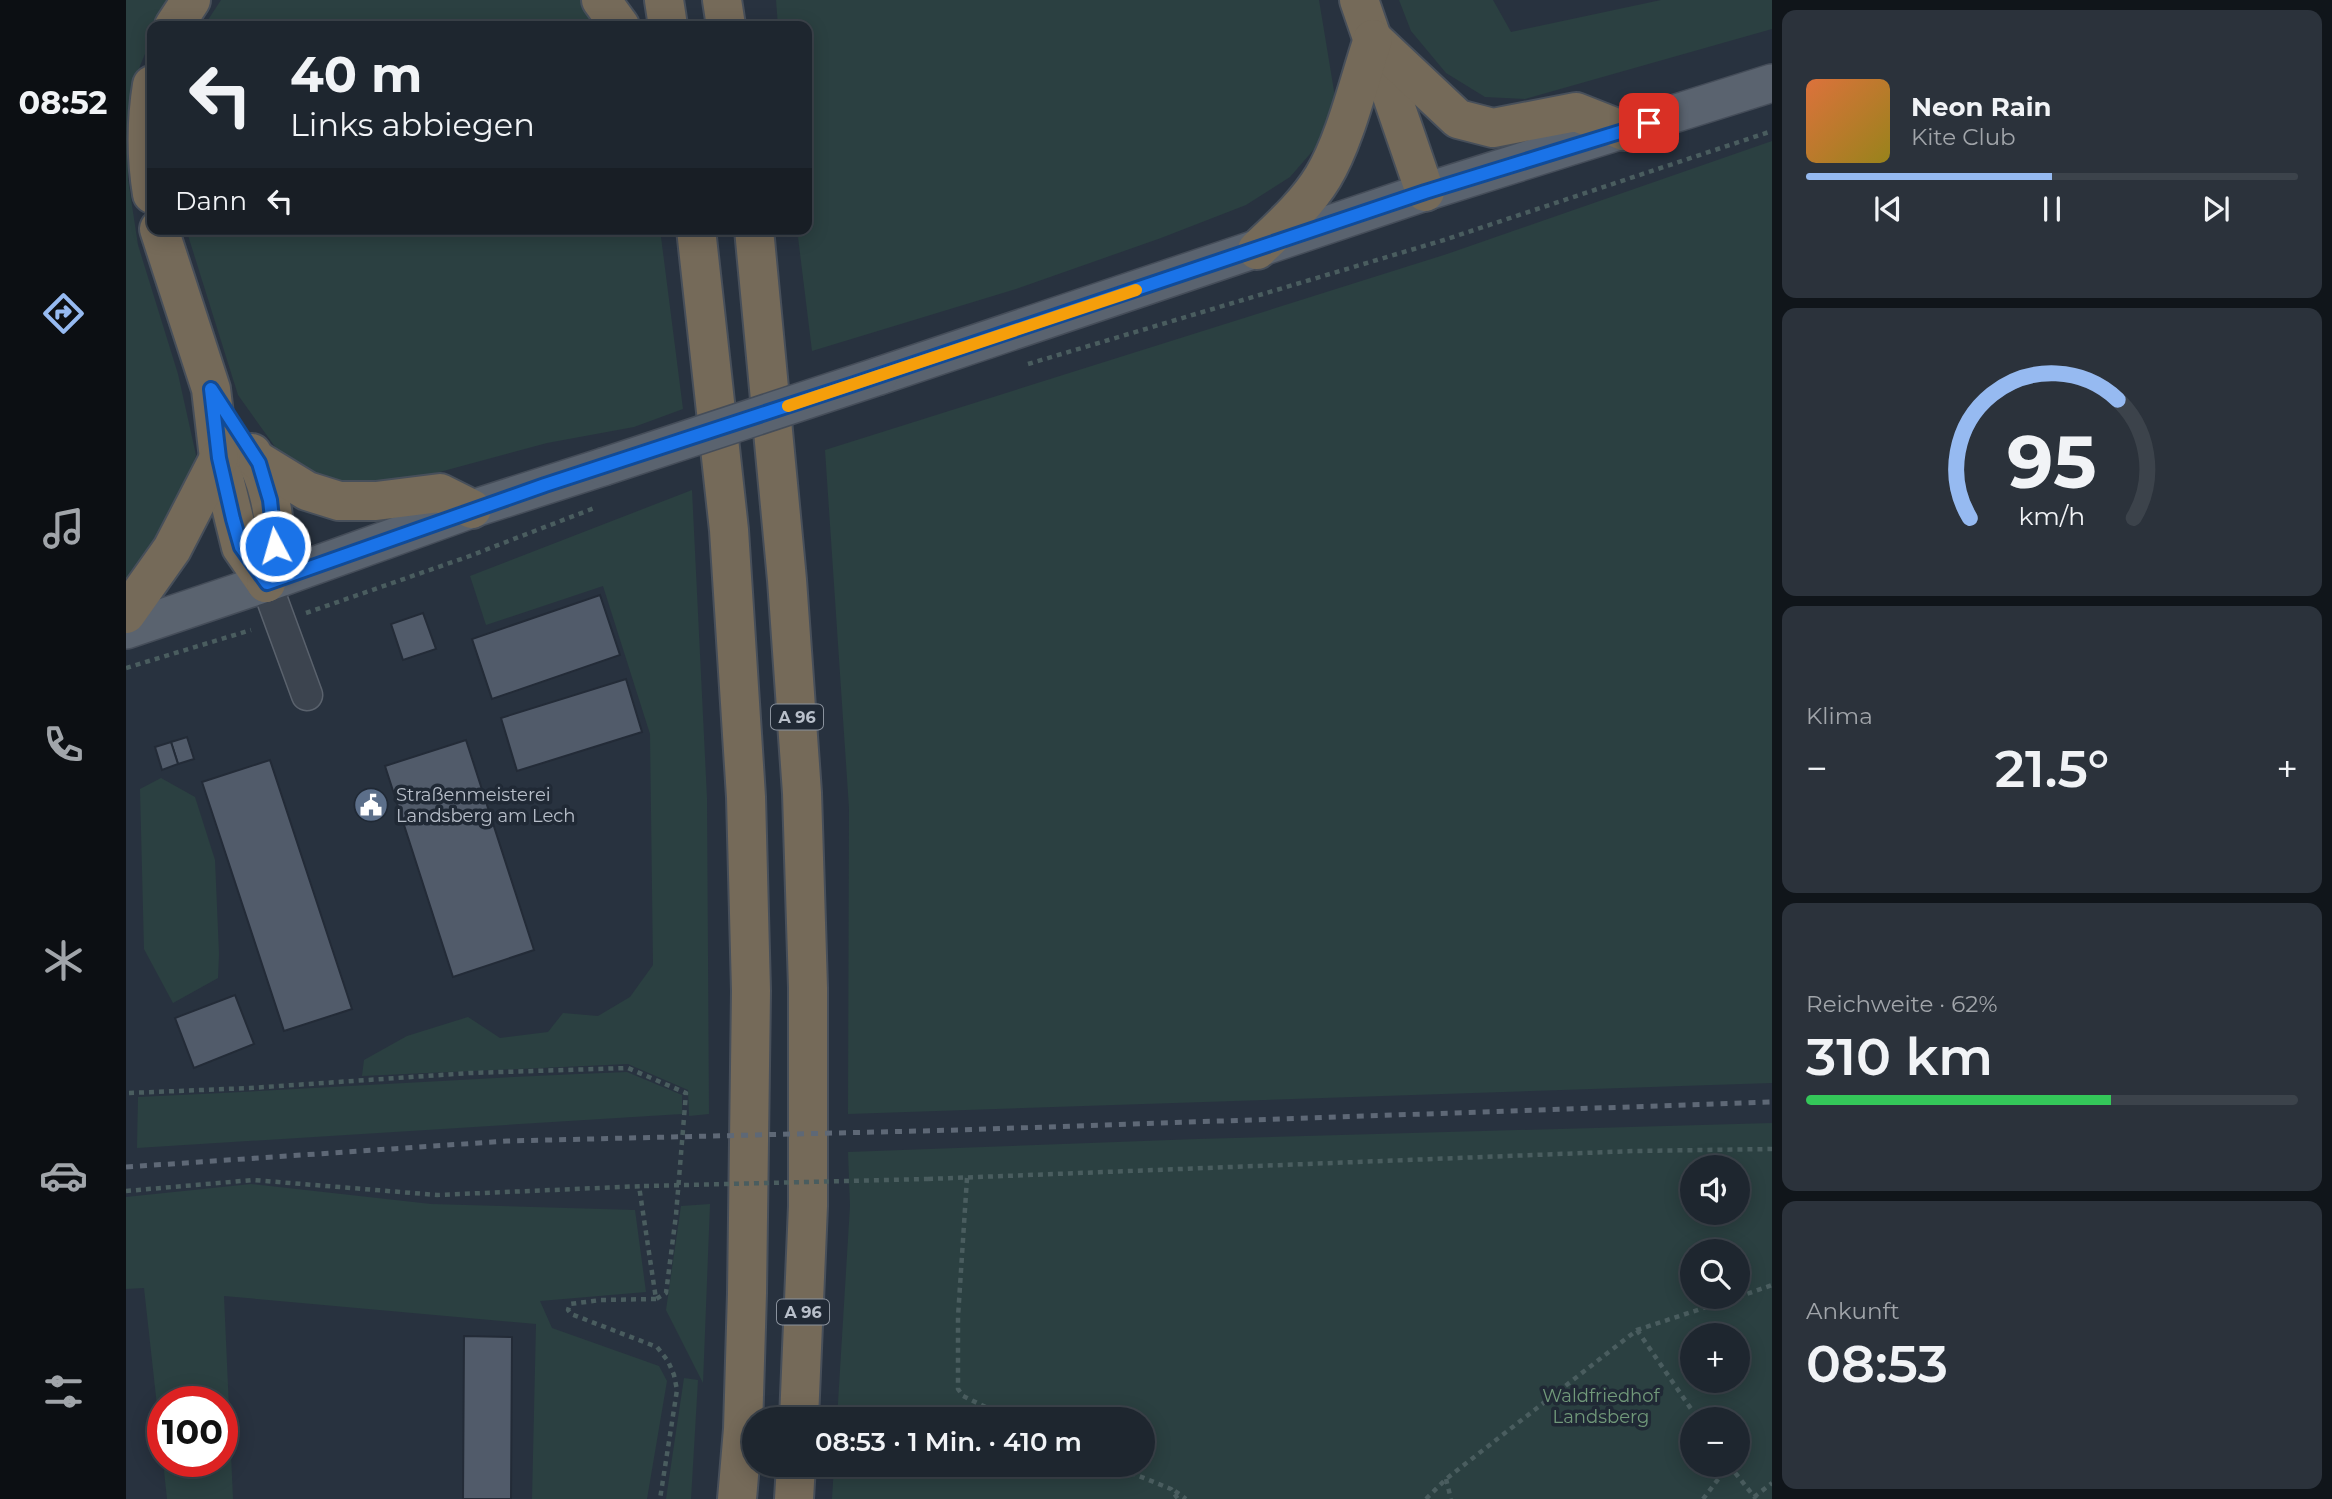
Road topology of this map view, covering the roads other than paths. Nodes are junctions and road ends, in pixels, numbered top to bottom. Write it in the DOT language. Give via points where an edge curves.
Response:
graph roads {
  1 [pos="191,0"];
  2 [pos="601,0"];
  3 [pos="664,0"];
  4 [pos="722,0"];
  5 [pos="749,0"];
  6 [pos="1359,0"];
  7 [pos="177,21"];
  8 [pos="616,21"];
  9 [pos="667,21"];
  10 [pos="725,21"];
  11 [pos="747,21"];
  12 [pos="1373,39"];
  13 [pos="1772,83"];
  14 [pos="147,112"];
  15 [pos="1624,131"];
  16 [pos="147,145"];
  17 [pos="1425,192"];
  18 [pos="161,235"];
  19 [pos="686,235"];
  20 [pos="697,235"];
  21 [pos="755,235"];
  22 [pos="1257,250"];
  23 [pos="707,317"];
  24 [pos="211,389"];
  25 [pos="219,458"];
  26 [pos="258,461"];
  27 [pos="472,509"];
  28 [pos="267,583"];
  29 [pos="126,614"];
  30 [pos="126,630"];
  31 [pos="307,695"];
  32 [pos="800,1407"];
  33 [pos="795,1477"];
  34 [pos="737,1499"];
  35 [pos="794,1499"];
  1 -- 7 [label="highway"];
  2 -- 8 [label="highway"];
  3 -- 9 [label="highway"];
  4 -- 10 [label="highway"];
  5 -- 11 [label="highway"];
  6 -- 12 [label="highway"];
  12 -- 15 [label="highway" via="1458,119 1493,128 1576,112"];
  12 -- 17 [label="highway"];
  12 -- 22 [label="highway" via="1323,177 1296,213"];
  13 -- 15 [label="main road"];
  14 -- 16 [label="highway"];
  15 -- 17 [label="main road"];
  17 -- 22 [label="main road"];
  18 -- 24 [label="highway"];
  19 -- 23 [label="highway"];
  20 -- 23 [label="highway"];
  21 -- 32 [label="highway, A 96" via="788,580 802,793 808,1206"];
  22 -- 27 [label="main road, bridge"];
  23 -- 34 [label="highway" via="733,582 750,936 747,1293"];
  24 -- 25 [label="highway"];
  24 -- 26 [label="highway"];
  25 -- 28 [label="highway" via="241,547"];
  25 -- 29 [label="highway" via="172,549"];
  26 -- 27 [label="highway" via="307,491 339,501 440,493"];
  26 -- 28 [label="highway" via="270,500 275,546"];
  27 -- 28 [label="main road"];
  28 -- 30 [label="main road"];
  28 -- 31 [label="lane"];
  33 -- 35 [label="highway"];
}
